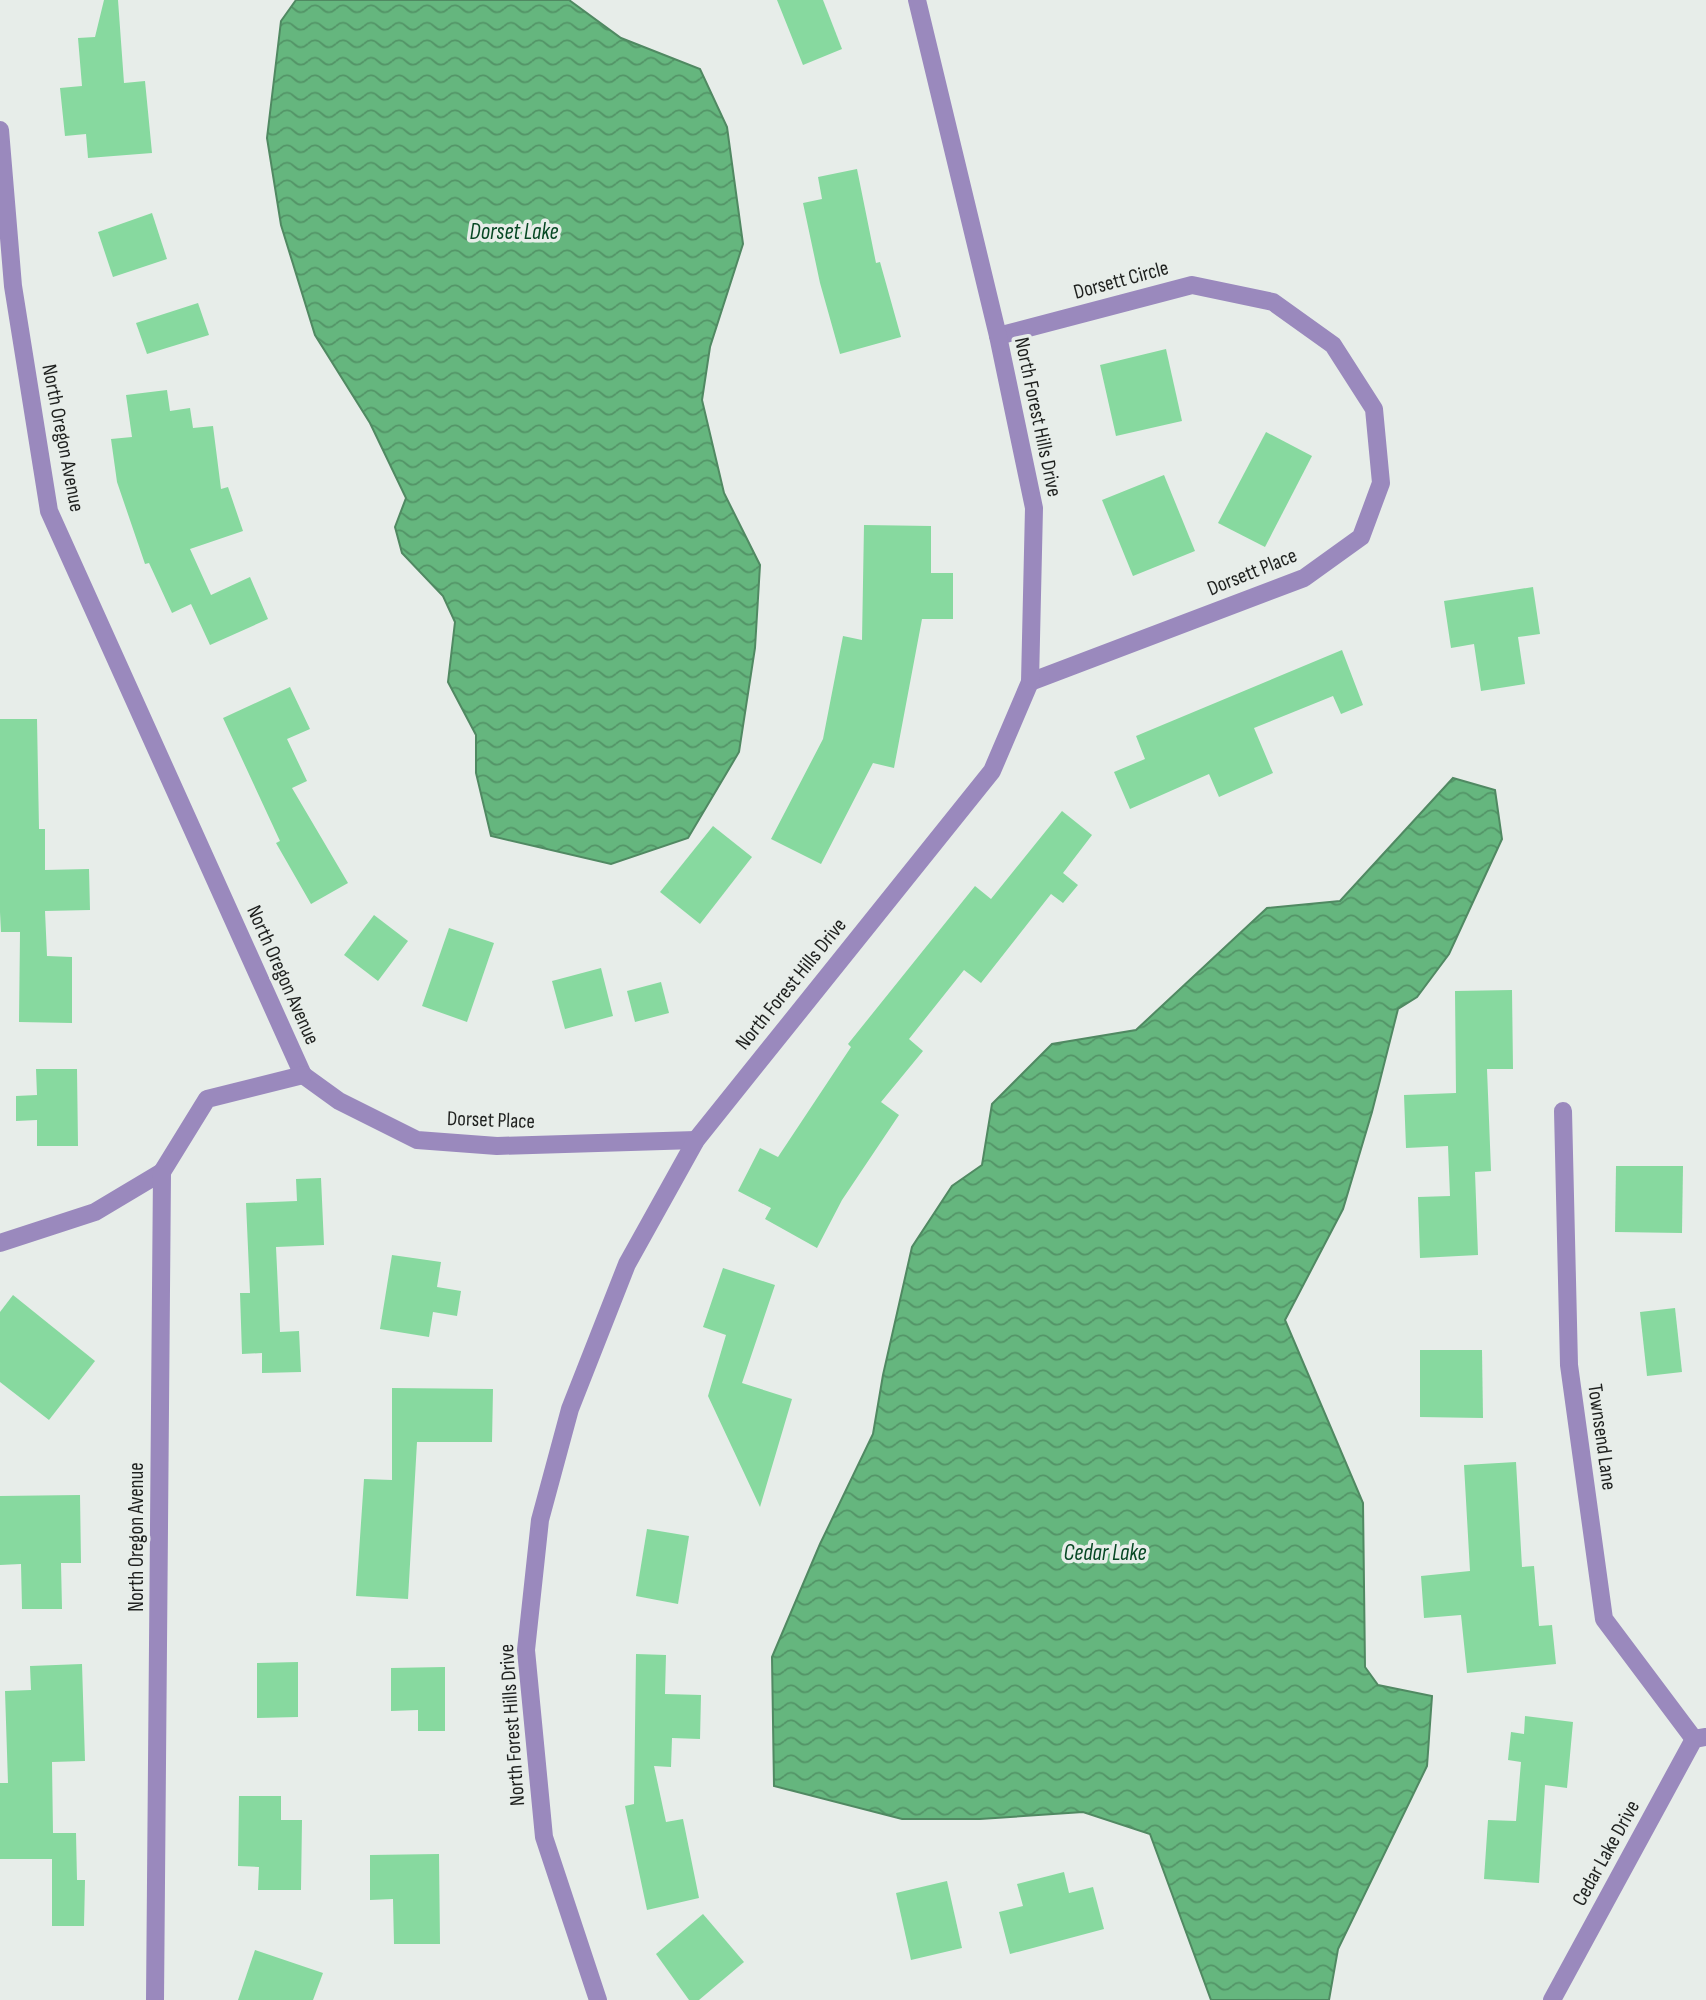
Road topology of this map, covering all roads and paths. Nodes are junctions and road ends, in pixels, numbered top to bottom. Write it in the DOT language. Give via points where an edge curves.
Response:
graph roads {
  1 [pos="917,0"];
  2 [pos="0,130"];
  3 [pos="998,336"];
  4 [pos="1374,409"];
  5 [pos="1030,682"];
  6 [pos="303,1075"];
  7 [pos="1563,1111"];
  8 [pos="696,1140"];
  9 [pos="162,1172"];
  10 [pos="0,1243"];
  11 [pos="1700,1738"];
  12 [pos="155,2000"];
  13 [pos="598,2000"];
  14 [pos="1552,2000"];
  1 -- 3 [label="street, North Forest Hills Drive"];
  2 -- 6 [label="street, North Oregon Avenue" via="13,286 50,511"];
  3 -- 4 [label="street, Dorsett Circle" via="1192,285 1273,302 1333,345"];
  3 -- 5 [label="street, North Forest Hills Drive" via="1034,508"];
  4 -- 5 [label="street, Dorsett Place" via="1381,483 1361,537 1304,578"];
  5 -- 8 [label="street, North Forest Hills Drive" via="992,771"];
  6 -- 8 [label="street, Dorset Place" via="339,1101 417,1140 497,1146"];
  6 -- 9 [label="street, North Oregon Avenue" via="207,1099"];
  7 -- 11 [label="street, Townsend Lane" via="1569,1365 1604,1619"];
  8 -- 13 [label="street, North Forest Hills Drive" via="626,1264 570,1409 540,1520 526,1650 544,1837"];
  9 -- 10 [label="street" via="95,1212"];
  9 -- 12 [label="street, North Oregon Avenue"];
  11 -- 14 [label="street, Cedar Lake Drive"];
}
